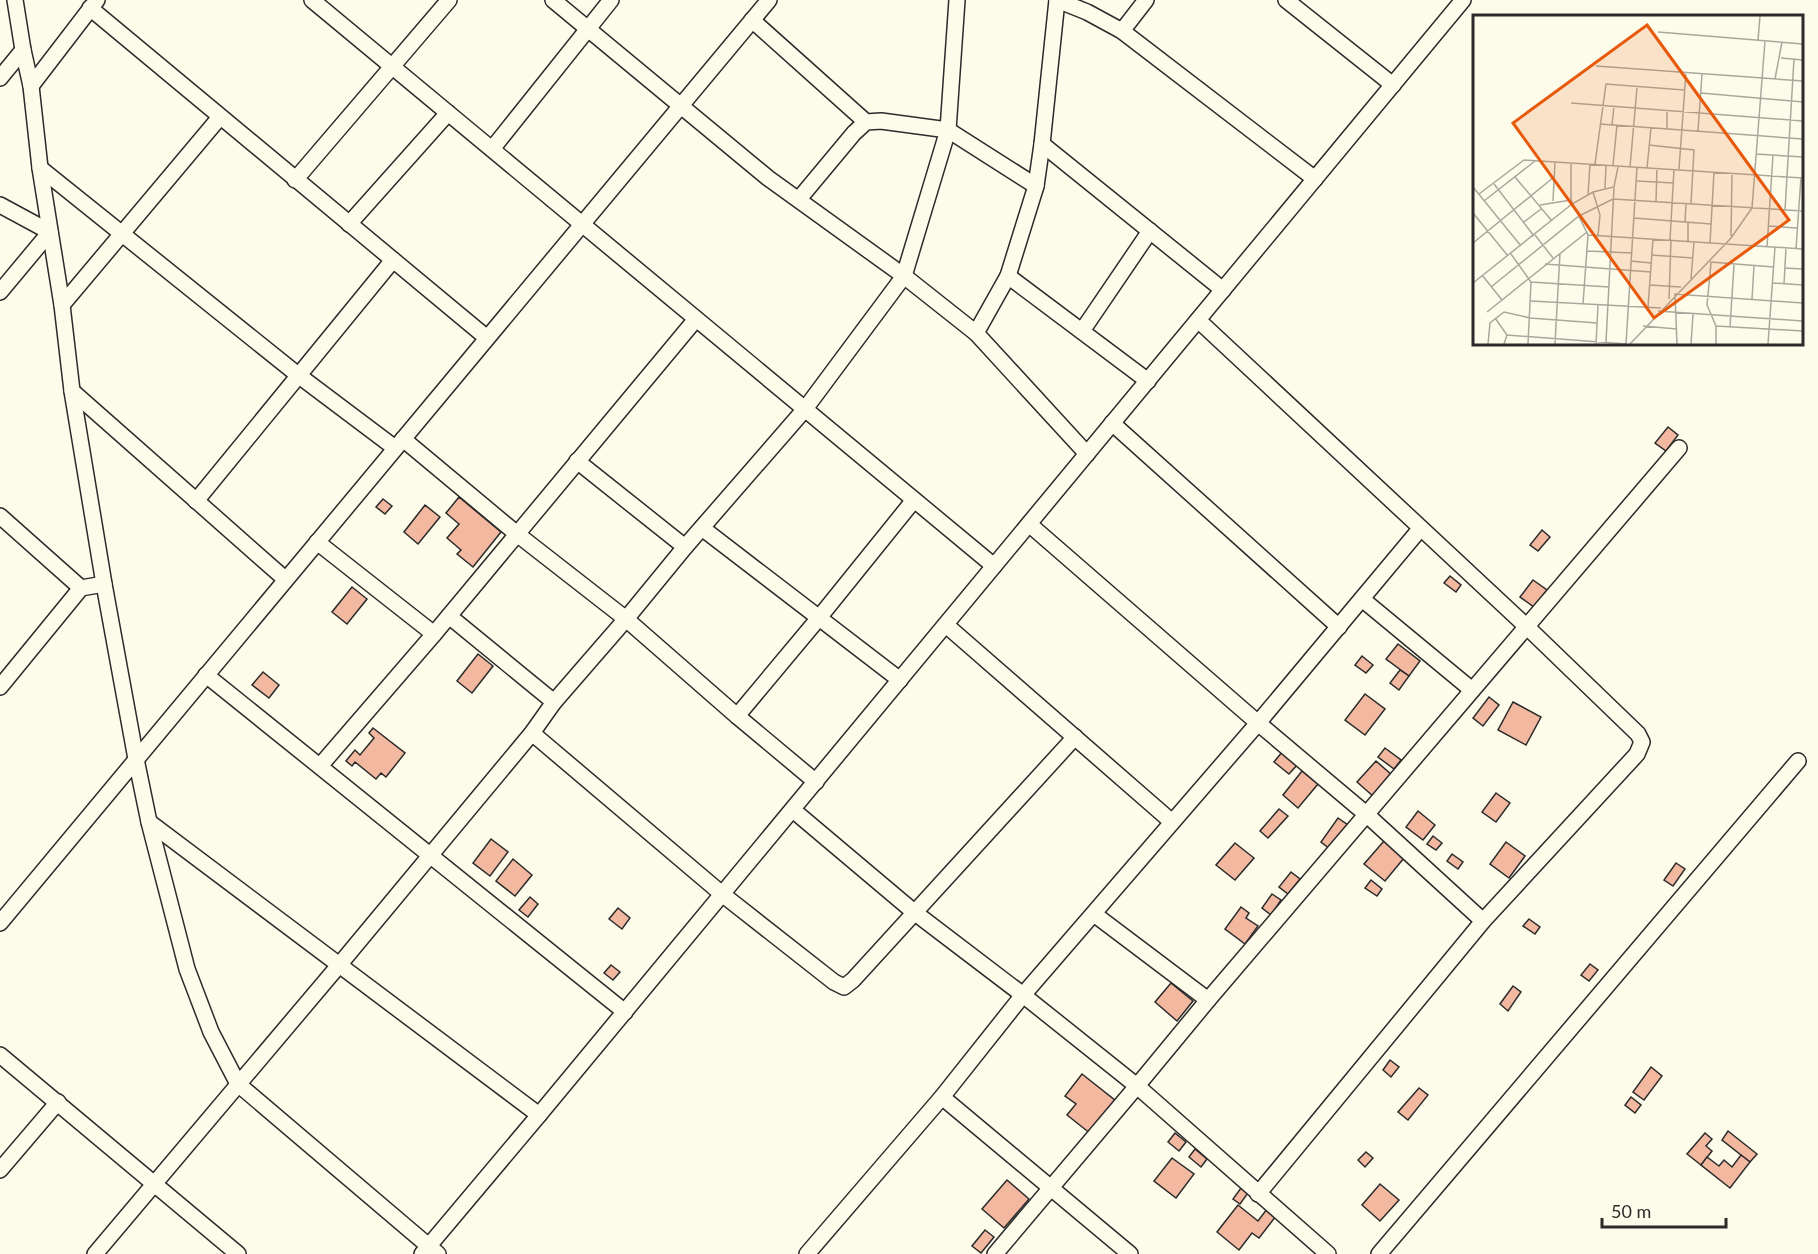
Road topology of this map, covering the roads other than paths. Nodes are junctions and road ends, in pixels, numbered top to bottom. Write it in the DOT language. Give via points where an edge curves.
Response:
graph roads {
  1 [pos="15,0"];
  2 [pos="312,0"];
  3 [pos="448,0"];
  4 [pos="553,0"];
  5 [pos="610,0"];
  6 [pos="769,0"];
  7 [pos="957,0"];
  8 [pos="1057,0"];
  9 [pos="1146,0"];
  10 [pos="1286,0"];
  11 [pos="1463,0"];
  12 [pos="93,4"];
  13 [pos="1091,6"];
  14 [pos="1301,6"];
  15 [pos="752,20"];
  16 [pos="587,28"];
  17 [pos="1122,31"];
  18 [pos="22,50"];
  19 [pos="391,66"];
  20 [pos="0,78"];
  21 [pos="1393,85"];
  22 [pos="31,86"];
  23 [pos="681,106"];
  24 [pos="448,113"];
  25 [pos="220,117"];
  26 [pos="866,122"];
  27 [pos="948,130"];
  28 [pos="1042,144"];
  29 [pos="492,149"];
  30 [pos="40,168"];
  31 [pos="1315,179"];
  32 [pos="295,180"];
  33 [pos="1036,186"];
  34 [pos="799,199"];
  35 [pos="0,205"];
  36 [pos="349,224"];
  37 [pos="582,224"];
  38 [pos="1150,231"];
  39 [pos="51,232"];
  40 [pos="121,233"];
  41 [pos="393,260"];
  42 [pos="904,276"];
  43 [pos="1008,276"];
  44 [pos="1223,290"];
  45 [pos="0,292"];
  46 [pos="62,305"];
  47 [pos="696,318"];
  48 [pos="1198,320"];
  49 [pos="1082,331"];
  50 [pos="976,333"];
  51 [pos="487,338"];
  52 [pos="298,375"];
  53 [pos="1148,381"];
  54 [pos="72,391"];
  55 [pos="805,409"];
  56 [pos="1112,423"];
  57 [pos="399,444"];
  58 [pos="1679,448"];
  59 [pos="1087,454"];
  60 [pos="577,461"];
  61 [pos="914,500"];
  62 [pos="196,501"];
  63 [pos="0,516"];
  64 [pos="1029,524"];
  65 [pos="702,528"];
  66 [pos="1420,529"];
  67 [pos="517,534"];
  68 [pos="317,542"];
  69 [pos="685,547"];
  70 [pos="994,566"];
  71 [pos="285,579"];
  72 [pos="104,584"];
  73 [pos="81,588"];
  74 [pos="1362,600"];
  75 [pos="449,616"];
  76 [pos="626,619"];
  77 [pos="818,619"];
  78 [pos="946,624"];
  79 [pos="1526,626"];
  80 [pos="1339,627"];
  81 [pos="434,634"];
  82 [pos="206,675"];
  83 [pos="900,680"];
  84 [pos="0,687"];
  85 [pos="1472,690"];
  86 [pos="554,702"];
  87 [pos="736,716"];
  88 [pos="1258,723"];
  89 [pos="532,733"];
  90 [pos="1075,737"];
  91 [pos="136,759"];
  92 [pos="1798,761"];
  93 [pos="321,766"];
  94 [pos="816,782"];
  95 [pos="793,810"];
  96 [pos="1366,814"];
  97 [pos="149,822"];
  98 [pos="1172,822"];
  99 [pos="430,855"];
  100 [pos="722,894"];
  101 [pos="914,912"];
  102 [pos="1094,914"];
  103 [pos="1484,921"];
  104 [pos="0,922"];
  105 [pos="340,964"];
  106 [pos="1023,995"];
  107 [pos="1208,1000"];
  108 [pos="625,1012"];
  109 [pos="0,1055"];
  110 [pos="238,1084"];
  111 [pos="1137,1086"];
  112 [pos="942,1097"];
  113 [pos="58,1102"];
  114 [pos="539,1115"];
  115 [pos="0,1170"];
  116 [pos="154,1184"];
  117 [pos="1052,1188"];
  118 [pos="1258,1194"];
  119 [pos="430,1251"];
  120 [pos="95,1254"];
  121 [pos="238,1254"];
  122 [pos="807,1254"];
  123 [pos="995,1254"];
  124 [pos="1130,1254"];
  125 [pos="1328,1254"];
  126 [pos="1380,1254"];
  1 -- 18 [label="street"];
  2 -- 19 [label="street"];
  3 -- 19 [label="street"];
  4 -- 16 [label="street"];
  5 -- 16 [label="street"];
  6 -- 15 [label="street"];
  7 -- 27 [label="street"];
  8 -- 13 [label="street"];
  8 -- 28 [label="street"];
  9 -- 17 [label="street"];
  10 -- 14 [label="street"];
  11 -- 21 [label="street"];
  12 -- 22 [label="street"];
  12 -- 25 [label="street"];
  13 -- 17 [label="street"];
  14 -- 21 [label="street"];
  15 -- 23 [label="street"];
  15 -- 26 [label="street"];
  16 -- 23 [label="street"];
  16 -- 29 [label="street"];
  17 -- 31 [label="street"];
  18 -- 20 [label="street"];
  18 -- 22 [label="street"];
  19 -- 24 [label="street"];
  19 -- 32 [label="street"];
  21 -- 31 [label="street"];
  22 -- 30 [label="street"];
  23 -- 34 [label="street"];
  23 -- 37 [label="street"];
  24 -- 29 [label="street"];
  24 -- 36 [label="street"];
  25 -- 32 [label="street"];
  25 -- 40 [label="street"];
  26 -- 27 [label="street"];
  26 -- 34 [label="street"];
  27 -- 33 [label="street"];
  27 -- 42 [label="street"];
  28 -- 33 [label="street"];
  28 -- 38 [label="street"];
  29 -- 37 [label="street"];
  30 -- 39 [label="street"];
  30 -- 40 [label="street"];
  31 -- 44 [label="street"];
  32 -- 36 [label="street"];
  33 -- 43 [label="street"];
  34 -- 42 [label="street"];
  35 -- 39 [label="street"];
  36 -- 41 [label="street"];
  37 -- 47 [label="street"];
  37 -- 51 [label="street"];
  38 -- 44 [label="street"];
  38 -- 49 [label="street"];
  39 -- 45 [label="street"];
  39 -- 46 [label="street"];
  40 -- 46 [label="street"];
  40 -- 52 [label="street"];
  41 -- 51 [label="street"];
  41 -- 52 [label="street"];
  42 -- 50 [label="street"];
  42 -- 55 [label="street"];
  43 -- 49 [label="street"];
  43 -- 50 [label="street"];
  44 -- 48 [label="street"];
  46 -- 54 [label="street"];
  47 -- 55 [label="street"];
  47 -- 60 [label="street"];
  48 -- 53 [label="street"];
  48 -- 66 [label="street"];
  49 -- 53 [label="street"];
  50 -- 59 [label="street"];
  51 -- 57 [label="street"];
  52 -- 57 [label="street"];
  52 -- 62 [label="street"];
  53 -- 56 [label="street"];
  54 -- 62 [label="street"];
  54 -- 72 [label="street"];
  55 -- 61 [label="street"];
  55 -- 65 [label="street"];
  56 -- 59 [label="street"];
  56 -- 80 [label="street"];
  57 -- 67 [label="street"];
  57 -- 68 [label="street"];
  58 -- 79 [label="street"];
  59 -- 64 [label="street"];
  60 -- 67 [label="street"];
  60 -- 69 [label="street"];
  61 -- 70 [label="street"];
  61 -- 77 [label="street"];
  62 -- 71 [label="street"];
  63 -- 73 [label="street"];
  64 -- 70 [label="street"];
  64 -- 88 [label="street"];
  65 -- 69 [label="street"];
  65 -- 77 [label="street"];
  66 -- 74 [label="street"];
  66 -- 79 [label="street"];
  67 -- 75 [label="street"];
  67 -- 76 [label="street"];
  68 -- 71 [label="street"];
  68 -- 81 [label="street"];
  69 -- 76 [label="street"];
  70 -- 78 [label="street"];
  71 -- 82 [label="street"];
  72 -- 73 [label="street"];
  72 -- 91 [label="street"];
  73 -- 84 [label="street"];
  74 -- 80 [label="street"];
  74 -- 85 [label="street"];
  75 -- 81 [label="street"];
  75 -- 86 [label="street"];
  76 -- 86 [label="street"];
  76 -- 87 [label="street"];
  77 -- 83 [label="street"];
  77 -- 87 [label="street"];
  78 -- 83 [label="street"];
  78 -- 90 [label="street"];
  79 -- 85 [label="street"];
  79 -- 103 [label="street" via="1642,742 1637,754"];
  80 -- 88 [label="street"];
  81 -- 93 [label="street"];
  82 -- 91 [label="street"];
  82 -- 93 [label="street"];
  83 -- 94 [label="street"];
  85 -- 96 [label="street"];
  86 -- 89 [label="street"];
  87 -- 94 [label="street"];
  88 -- 96 [label="street"];
  88 -- 98 [label="street"];
  89 -- 99 [label="street"];
  89 -- 100 [label="street"];
  90 -- 98 [label="street"];
  90 -- 101 [label="street"];
  91 -- 97 [label="street"];
  91 -- 104 [label="street"];
  92 -- 126 [label="street"];
  93 -- 99 [label="street"];
  94 -- 95 [label="street"];
  95 -- 100 [label="street"];
  95 -- 101 [label="street"];
  96 -- 103 [label="street"];
  96 -- 107 [label="street"];
  97 -- 105 [label="street"];
  97 -- 110 [label="street" via="187,969 211,1032"];
  98 -- 102 [label="street"];
  99 -- 105 [label="street"];
  99 -- 108 [label="street"];
  100 -- 101 [label="street" via="844,987"];
  100 -- 108 [label="street"];
  101 -- 106 [label="street"];
  102 -- 106 [label="street"];
  102 -- 107 [label="street"];
  103 -- 118 [label="street"];
  105 -- 110 [label="street"];
  105 -- 114 [label="street"];
  106 -- 111 [label="street"];
  106 -- 112 [label="street"];
  107 -- 111 [label="street"];
  108 -- 114 [label="street"];
  109 -- 113 [label="street"];
  110 -- 116 [label="street"];
  110 -- 119 [label="street"];
  111 -- 117 [label="street"];
  111 -- 118 [label="street"];
  112 -- 117 [label="street"];
  112 -- 122 [label="street"];
  113 -- 115 [label="street"];
  113 -- 116 [label="street"];
  114 -- 119 [label="street"];
  116 -- 120 [label="street"];
  116 -- 121 [label="street"];
  117 -- 123 [label="street"];
  117 -- 124 [label="street"];
  118 -- 125 [label="street"];
}
